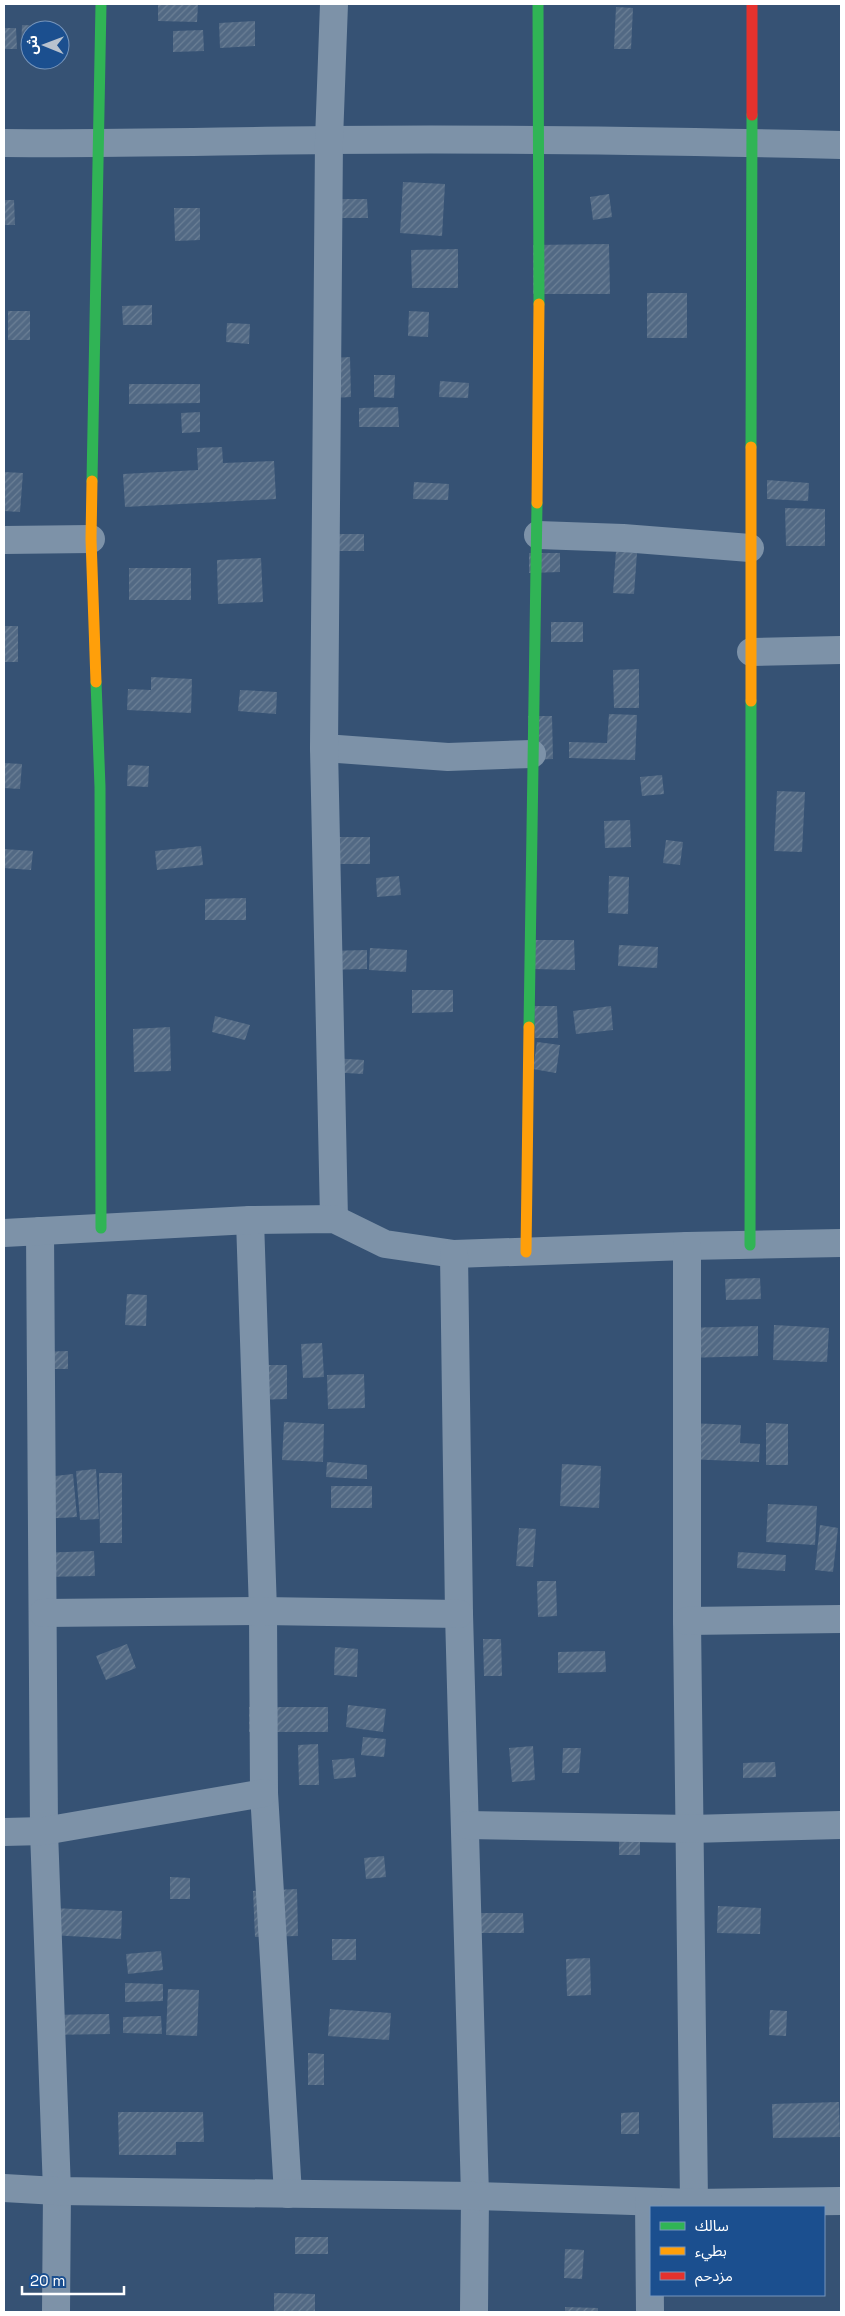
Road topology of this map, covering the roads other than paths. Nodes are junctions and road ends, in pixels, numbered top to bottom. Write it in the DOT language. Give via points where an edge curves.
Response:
graph roads {
  1 [pos="101,4"];
  2 [pos="334,4"];
  3 [pos="538,4"];
  4 [pos="752,4"];
  5 [pos="329,140"];
  6 [pos="539,140"];
  7 [pos="4,143"];
  8 [pos="753,143"];
  9 [pos="97,144"];
  10 [pos="841,146"];
  11 [pos="538,535"];
  12 [pos="91,539"];
  13 [pos="4,540"];
  14 [pos="750,548"];
  15 [pos="841,650"];
  16 [pos="751,652"];
  17 [pos="324,748"];
  18 [pos="532,754"];
  19 [pos="334,1219"];
  20 [pos="250,1220"];
  21 [pos="101,1228"];
  22 [pos="40,1231"];
  23 [pos="4,1233"];
  24 [pos="841,1243"];
  25 [pos="750,1245"];
  26 [pos="687,1246"];
  27 [pos="526,1252"];
  28 [pos="454,1254"];
  29 [pos="263,1611"];
  30 [pos="43,1613"];
  31 [pos="460,1614"];
  32 [pos="841,1619"];
  33 [pos="687,1621"];
  34 [pos="264,1793"];
  35 [pos="467,1825"];
  36 [pos="841,1825"];
  37 [pos="691,1829"];
  38 [pos="44,1831"];
  39 [pos="4,1832"];
  40 [pos="4,2188"];
  41 [pos="58,2191"];
  42 [pos="288,2194"];
  43 [pos="475,2196"];
  44 [pos="841,2201"];
  45 [pos="650,2202"];
  46 [pos="694,2203"];
  47 [pos="56,2312"];
  48 [pos="474,2312"];
  49 [pos="650,2312"];
  1 -- 9 [label="street"];
  2 -- 5 [label="street"];
  3 -- 6 [label="street"];
  4 -- 8 [label="street"];
  5 -- 6 [label="street"];
  5 -- 9 [label="street"];
  5 -- 17 [label="street"];
  6 -- 8 [label="street"];
  6 -- 11 [label="street"];
  7 -- 9 [label="street"];
  8 -- 10 [label="street"];
  8 -- 14 [label="street"];
  9 -- 12 [label="street"];
  11 -- 14 [label="street"];
  11 -- 18 [label="street"];
  12 -- 13 [label="street"];
  12 -- 21 [label="street" via="100,787"];
  14 -- 16 [label="street"];
  15 -- 16 [label="street"];
  16 -- 25 [label="street"];
  17 -- 18 [label="street" via="448,757"];
  17 -- 19 [label="street"];
  18 -- 27 [label="street"];
  19 -- 20 [label="street"];
  19 -- 28 [label="street" via="385,1244"];
  20 -- 21 [label="street"];
  20 -- 29 [label="street"];
  21 -- 22 [label="street"];
  22 -- 23 [label="street"];
  22 -- 30 [label="street"];
  24 -- 25 [label="street"];
  25 -- 26 [label="street"];
  26 -- 27 [label="street"];
  26 -- 33 [label="street"];
  27 -- 28 [label="street"];
  28 -- 31 [label="street"];
  29 -- 30 [label="street"];
  29 -- 31 [label="street"];
  29 -- 34 [label="street"];
  30 -- 38 [label="street"];
  31 -- 35 [label="street"];
  32 -- 33 [label="street"];
  33 -- 37 [label="street"];
  34 -- 38 [label="street"];
  34 -- 42 [label="street"];
  35 -- 37 [label="street"];
  35 -- 43 [label="street"];
  36 -- 37 [label="street"];
  37 -- 46 [label="street"];
  38 -- 39 [label="street"];
  38 -- 41 [label="street"];
  40 -- 41 [label="street"];
  41 -- 42 [label="street"];
  41 -- 47 [label="street"];
  42 -- 43 [label="street"];
  43 -- 45 [label="street"];
  43 -- 48 [label="street"];
  44 -- 46 [label="street"];
  45 -- 46 [label="street"];
  45 -- 49 [label="street"];
}
